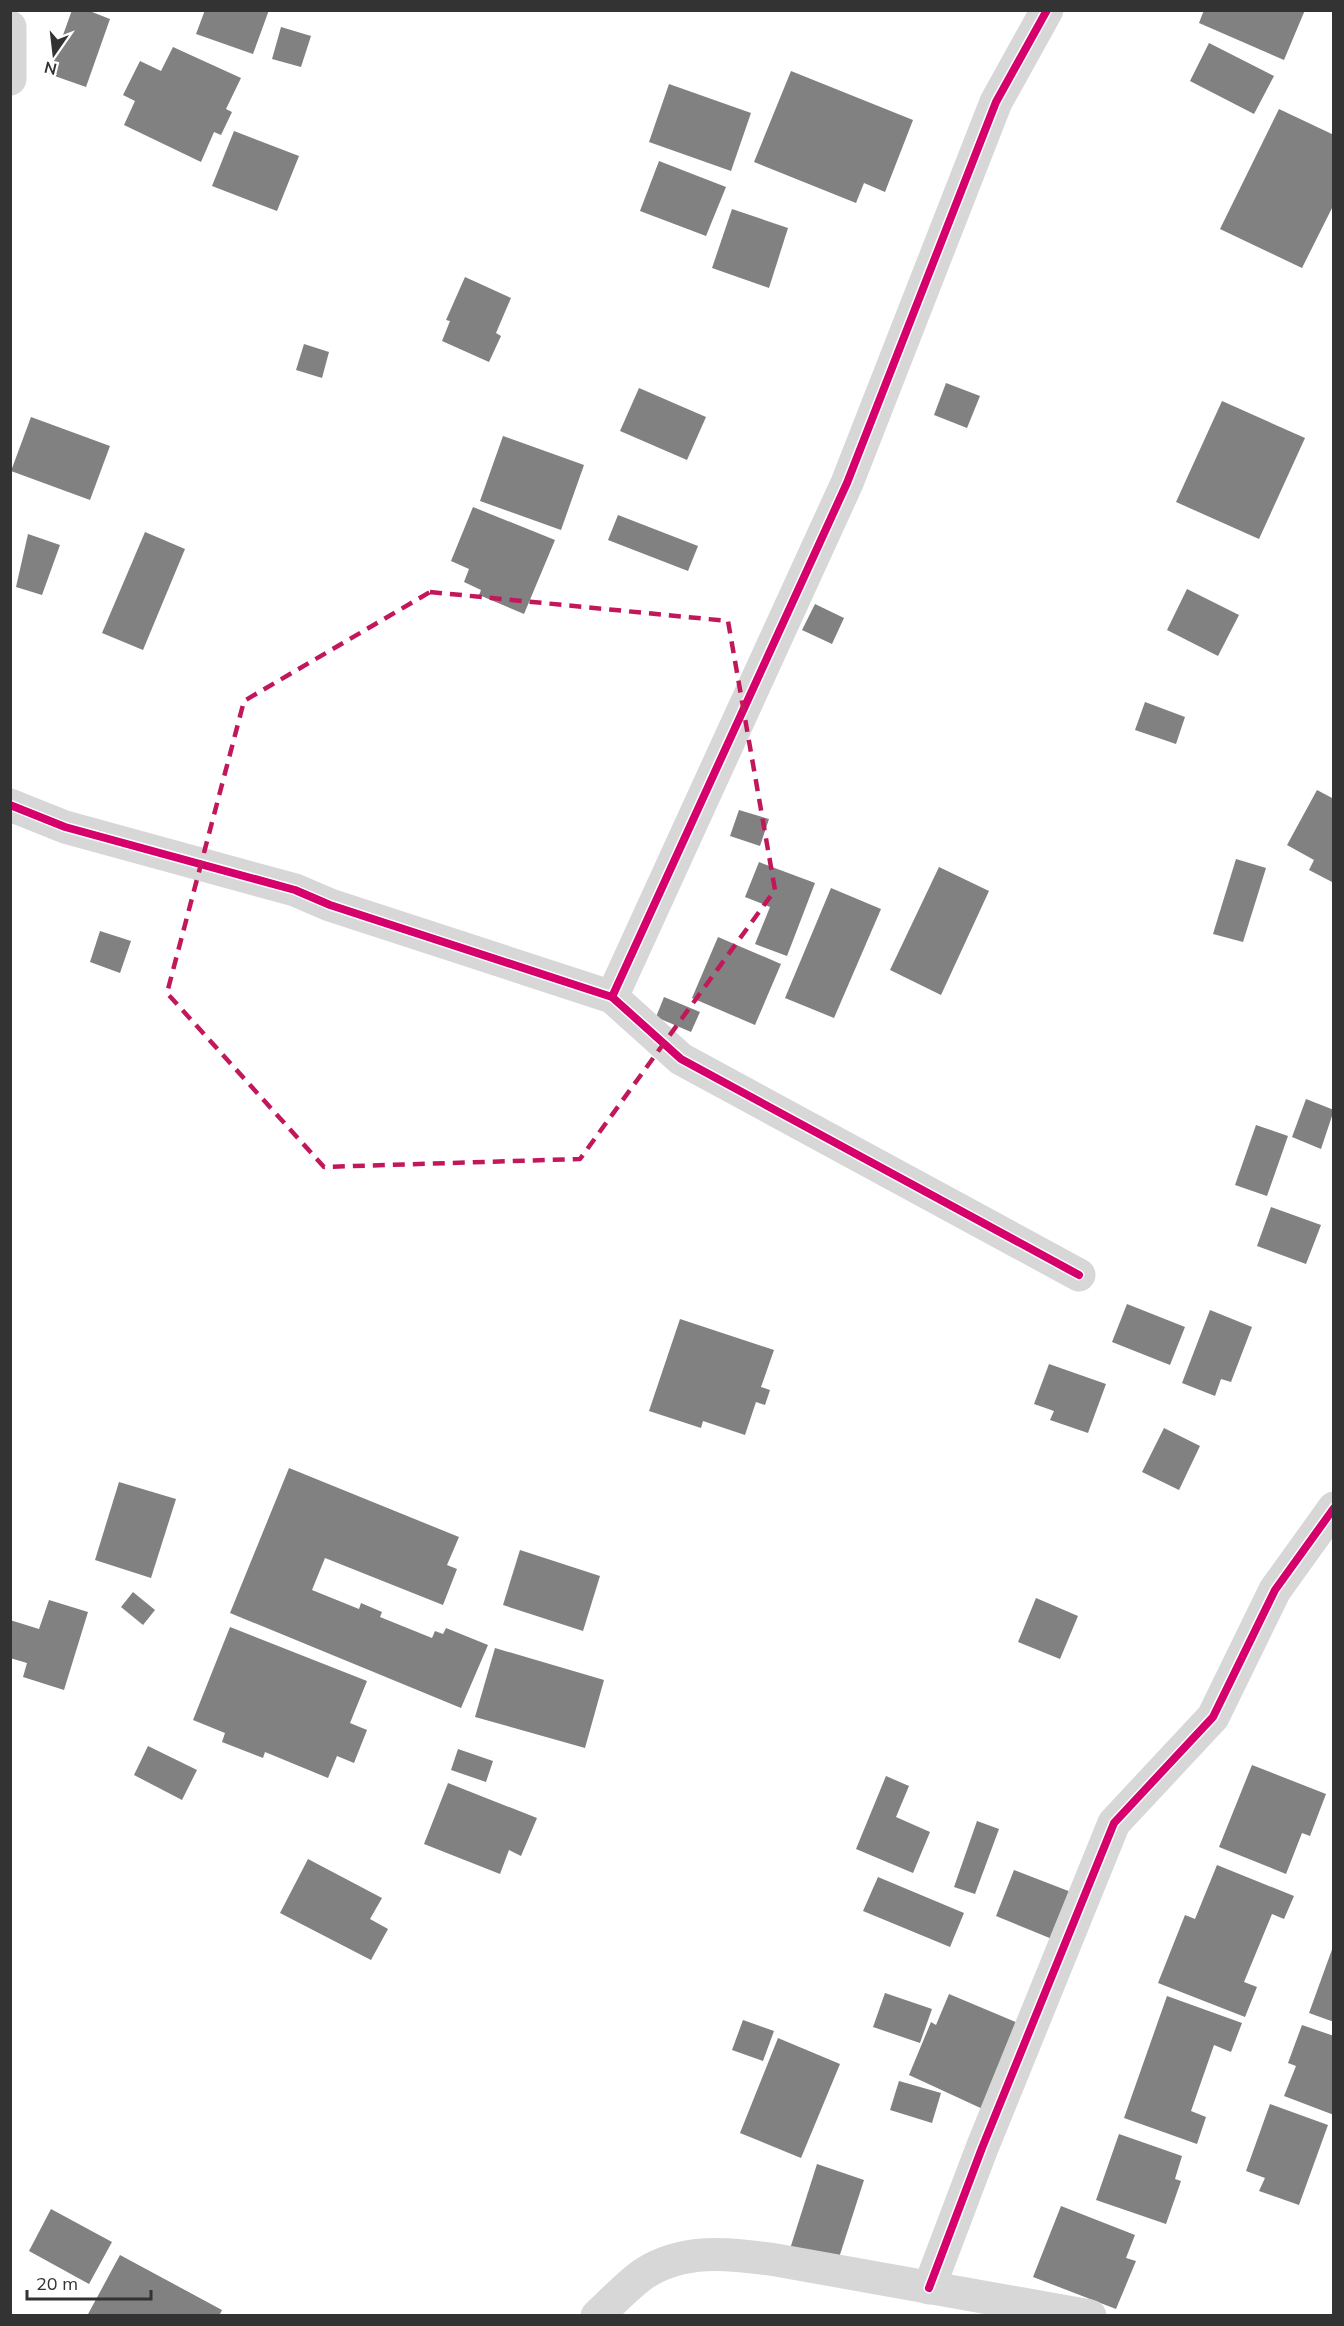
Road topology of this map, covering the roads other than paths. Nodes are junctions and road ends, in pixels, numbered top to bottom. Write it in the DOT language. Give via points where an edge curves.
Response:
graph roads {
  1 [pos="1047,10"];
  2 [pos="10,27"];
  3 [pos="10,79"];
  4 [pos="10,805"];
  5 [pos="612,997"];
  6 [pos="1079,1275"];
  7 [pos="1334,1508"];
  8 [pos="929,2288"];
  9 [pos="597,2316"];
  10 [pos="1090,2316"];
  1 -- 5 [label="street" via="996,102 847,483"];
  2 -- 3 [label="street"];
  4 -- 5 [label="street" via="65,828 295,890 330,905"];
  5 -- 6 [label="street" via="681,1059"];
  7 -- 8 [label="street" via="1275,1590 1213,1717 1114,1823"];
  8 -- 9 [label="street" via="776,2260 725,2254 686,2255 643,2274"];
  8 -- 10 [label="street"];
}
